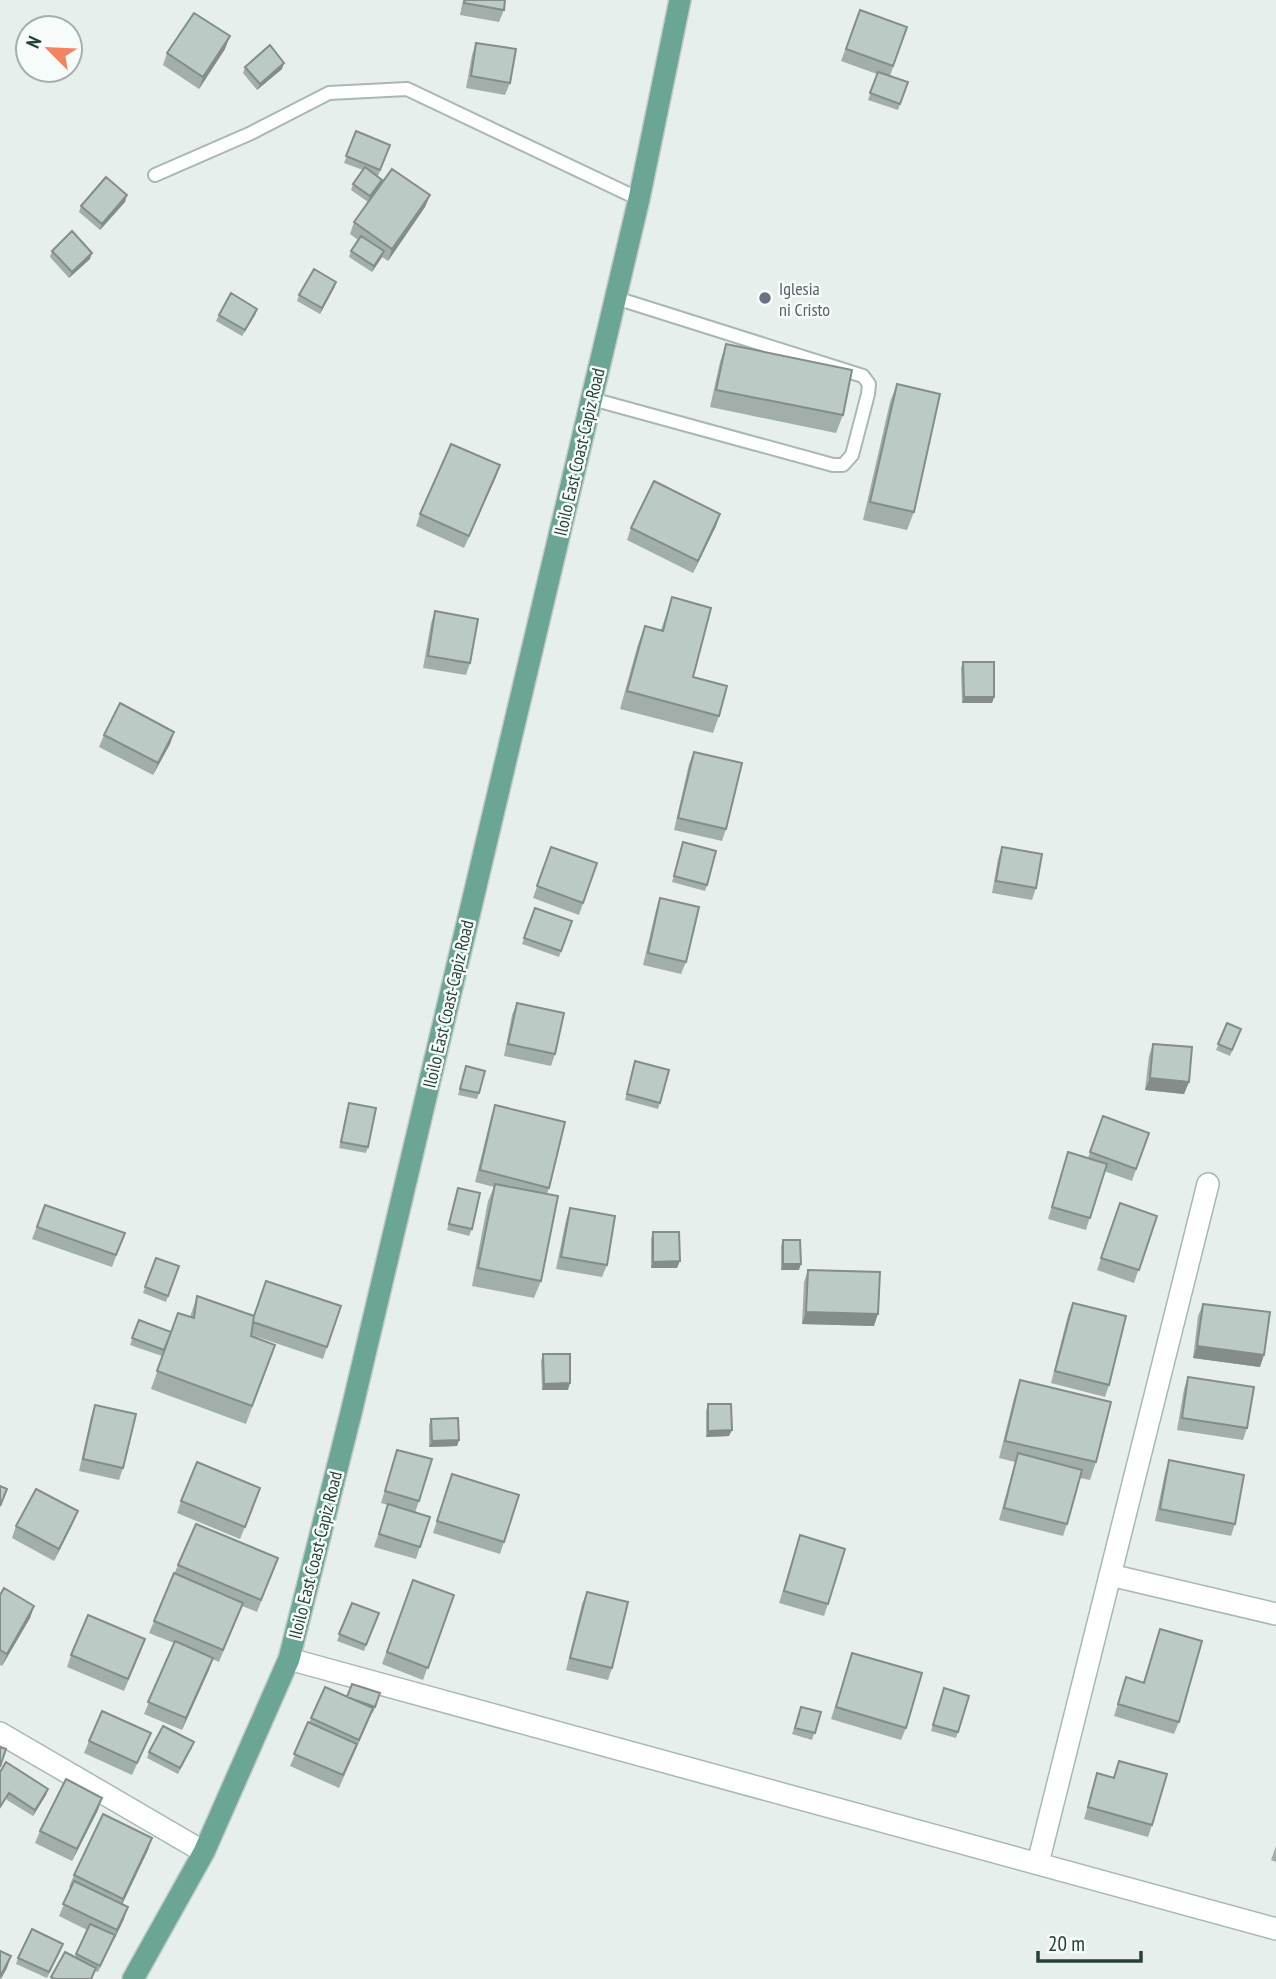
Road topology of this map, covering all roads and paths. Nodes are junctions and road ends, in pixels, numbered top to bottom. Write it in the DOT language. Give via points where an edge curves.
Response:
graph roads {
  1 [pos="680,0"];
  2 [pos="155,174"];
  3 [pos="639,199"];
  4 [pos="616,298"];
  5 [pos="592,400"];
  6 [pos="1208,1184"];
  7 [pos="1110,1574"];
  8 [pos="1276,1614"];
  9 [pos="289,1659"];
  10 [pos="0,1733"];
  11 [pos="204,1852"];
  12 [pos="1038,1863"];
  13 [pos="1276,1929"];
  14 [pos="133,1979"];
  1 -- 3 [label="main road, Iloilo East Coast-Capiz Road"];
  2 -- 3 [label="lane" via="329,93 407,89"];
  3 -- 4 [label="main road, Iloilo East Coast-Capiz Road"];
  4 -- 5 [label="main road, Iloilo East Coast-Capiz Road"];
  4 -- 5 [label="lane" via="863,376 869,384 868,394 852,455 843,465"];
  5 -- 9 [label="main road, Iloilo East Coast-Capiz Road"];
  6 -- 7 [label="street"];
  7 -- 8 [label="street"];
  7 -- 12 [label="street"];
  9 -- 11 [label="main road, Iloilo East Coast-Capiz Road"];
  9 -- 12 [label="street"];
  10 -- 11 [label="street"];
  11 -- 14 [label="main road, Iloilo East Coast-Capiz Road"];
  12 -- 13 [label="street"];
}
